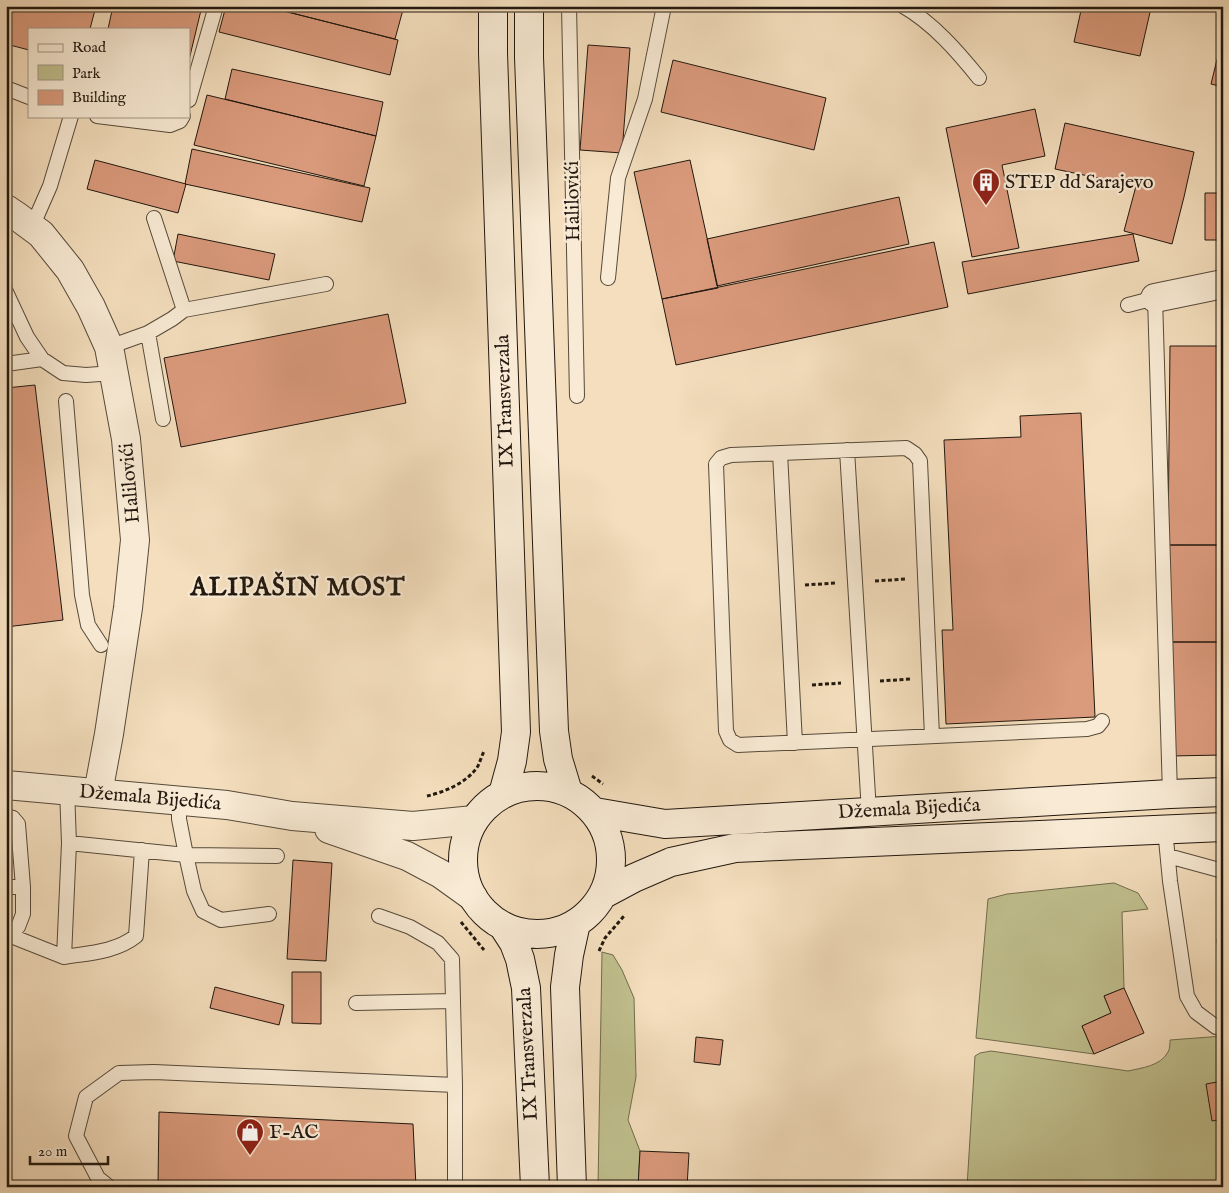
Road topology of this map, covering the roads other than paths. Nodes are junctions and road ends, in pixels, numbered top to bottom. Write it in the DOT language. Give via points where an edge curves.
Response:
graph roads {
  1 [pos="216,6"];
  2 [pos="494,6"];
  3 [pos="529,6"];
  4 [pos="569,6"];
  5 [pos="664,6"];
  6 [pos="903,6"];
  7 [pos="980,78"];
  8 [pos="6,88"];
  9 [pos="28,97"];
  10 [pos="190,97"];
  11 [pos="70,118"];
  12 [pos="113,118"];
  13 [pos="182,118"];
  14 [pos="6,210"];
  15 [pos="154,218"];
  16 [pos="32,227"];
  17 [pos="608,278"];
  18 [pos="326,284"];
  19 [pos="1223,284"];
  20 [pos="6,292"];
  21 [pos="1155,298"];
  22 [pos="1128,305"];
  23 [pos="184,310"];
  24 [pos="148,332"];
  25 [pos="42,359"];
  26 [pos="111,360"];
  27 [pos="6,364"];
  28 [pos="577,396"];
  29 [pos="66,401"];
  30 [pos="163,419"];
  31 [pos="847,450"];
  32 [pos="780,453"];
  33 [pos="101,645"];
  34 [pos="1102,721"];
  35 [pos="932,736"];
  36 [pos="864,739"];
  37 [pos="795,743"];
  38 [pos="6,785"];
  39 [pos="66,790"];
  40 [pos="568,792"];
  41 [pos="1223,792"];
  42 [pos="98,793"];
  43 [pos="503,794"];
  44 [pos="1170,794"];
  45 [pos="179,801"];
  46 [pos="595,812"];
  47 [pos="869,812"];
  48 [pos="6,816"];
  49 [pos="292,816"];
  50 [pos="474,820"];
  51 [pos="1223,827"];
  52 [pos="1165,829"];
  53 [pos="69,843"];
  54 [pos="142,850"];
  55 [pos="186,855"];
  56 [pos="277,856"];
  57 [pos="1168,856"];
  58 [pos="1223,871"];
  59 [pos="23,887"];
  60 [pos="6,888"];
  61 [pos="604,894"];
  62 [pos="465,908"];
  63 [pos="270,914"];
  64 [pos="380,916"];
  65 [pos="576,923"];
  66 [pos="504,926"];
  67 [pos="6,933"];
  68 [pos="64,956"];
  69 [pos="453,1001"];
  70 [pos="356,1003"];
  71 [pos="1223,1026"];
  72 [pos="455,1085"];
  73 [pos="109,1187"];
  74 [pos="455,1187"];
  75 [pos="535,1187"];
  76 [pos="572,1187"];
  1 -- 10 [label="lane"];
  2 -- 43 [label="street, IX Transverzala" via="516,732"];
  3 -- 40 [label="street, IX Transverzala" via="554,731"];
  4 -- 28 [label="lane, Halilovići"];
  5 -- 17 [label="lane" via="645,99 618,178"];
  6 -- 7 [label="lane" via="950,43"];
  8 -- 9 [label="lane"];
  11 -- 16 [label="lane" via="50,186"];
  12 -- 13 [label="lane" via="170,125"];
  14 -- 16 [label="street, Halilovići"];
  15 -- 23 [label="lane"];
  16 -- 26 [label="street, Halilovići" via="70,270 91,307"];
  18 -- 23 [label="lane"];
  19 -- 21 [label="street"];
  20 -- 25 [label="lane" via="27,338"];
  21 -- 22 [label="lane"];
  21 -- 44 [label="lane"];
  23 -- 24 [label="lane"];
  24 -- 26 [label="lane"];
  24 -- 30 [label="lane"];
  25 -- 26 [label="lane" via="64,373 86,375"];
  25 -- 27 [label="lane"];
  26 -- 42 [label="street, Halilovići" via="126,439 135,540 128,608"];
  29 -- 33 [label="lane" via="82,595 88,625"];
  31 -- 32 [label="lane"];
  31 -- 35 [label="lane" via="906,448 920,460"];
  31 -- 36 [label="lane"];
  32 -- 37 [label="lane"];
  32 -- 37 [label="lane" via="731,455 721,458 716,464 726,731 730,740 738,745"];
  34 -- 35 [label="lane" via="1088,729"];
  35 -- 36 [label="lane"];
  36 -- 37 [label="lane"];
  36 -- 47 [label="lane"];
  38 -- 39 [label="street, Džemala Bijedića"];
  39 -- 42 [label="street, Džemala Bijedića"];
  39 -- 53 [label="lane"];
  40 -- 43 [label="street" via="546,786 524,787"];
  40 -- 46 [label="street"];
  41 -- 44 [label="street, Džemala Bijedića"];
  42 -- 45 [label="street, Džemala Bijedića"];
  43 -- 50 [label="street" via="492,800"];
  44 -- 47 [label="street, Džemala Bijedića"];
  45 -- 49 [label="street, Džemala Bijedića" via="236,806"];
  45 -- 55 [label="lane"];
  46 -- 47 [label="street, Džemala Bijedića" via="666,824"];
  46 -- 61 [label="street" via="609,838 612,852 612,866"];
  48 -- 59 [label="lane" via="18,824"];
  49 -- 50 [label="street" via="413,826"];
  49 -- 62 [label="street" via="407,856 441,874"];
  50 -- 62 [label="street" via="463,858"];
  51 -- 52 [label="street, Džemala Bijedića"];
  52 -- 57 [label="lane"];
  52 -- 61 [label="street, Džemala Bijedića" via="735,848 671,862"];
  53 -- 54 [label="lane"];
  53 -- 68 [label="lane"];
  54 -- 55 [label="lane"];
  54 -- 68 [label="lane" via="136,936 117,947"];
  55 -- 56 [label="lane"];
  55 -- 63 [label="lane" via="202,911 221,920"];
  57 -- 58 [label="lane"];
  57 -- 71 [label="lane" via="1187,996 1196,1012 1216,1027"];
  59 -- 60 [label="lane"];
  59 -- 67 [label="lane" via="23,914 18,926"];
  61 -- 65 [label="street" via="587,916"];
  62 -- 66 [label="street" via="481,909"];
  64 -- 69 [label="lane" via="410,927 438,943 452,959"];
  65 -- 66 [label="street" via="559,931 540,934"];
  65 -- 76 [label="street, IX Transverzala" via="565,987"];
  66 -- 75 [label="street, IX Transverzala" via="520,959 526,988"];
  67 -- 68 [label="lane"];
  69 -- 70 [label="lane"];
  69 -- 72 [label="lane"];
  72 -- 73 [label="lane" via="154,1072 119,1074 86,1097 76,1136 98,1178"];
  72 -- 74 [label="lane"];
}
